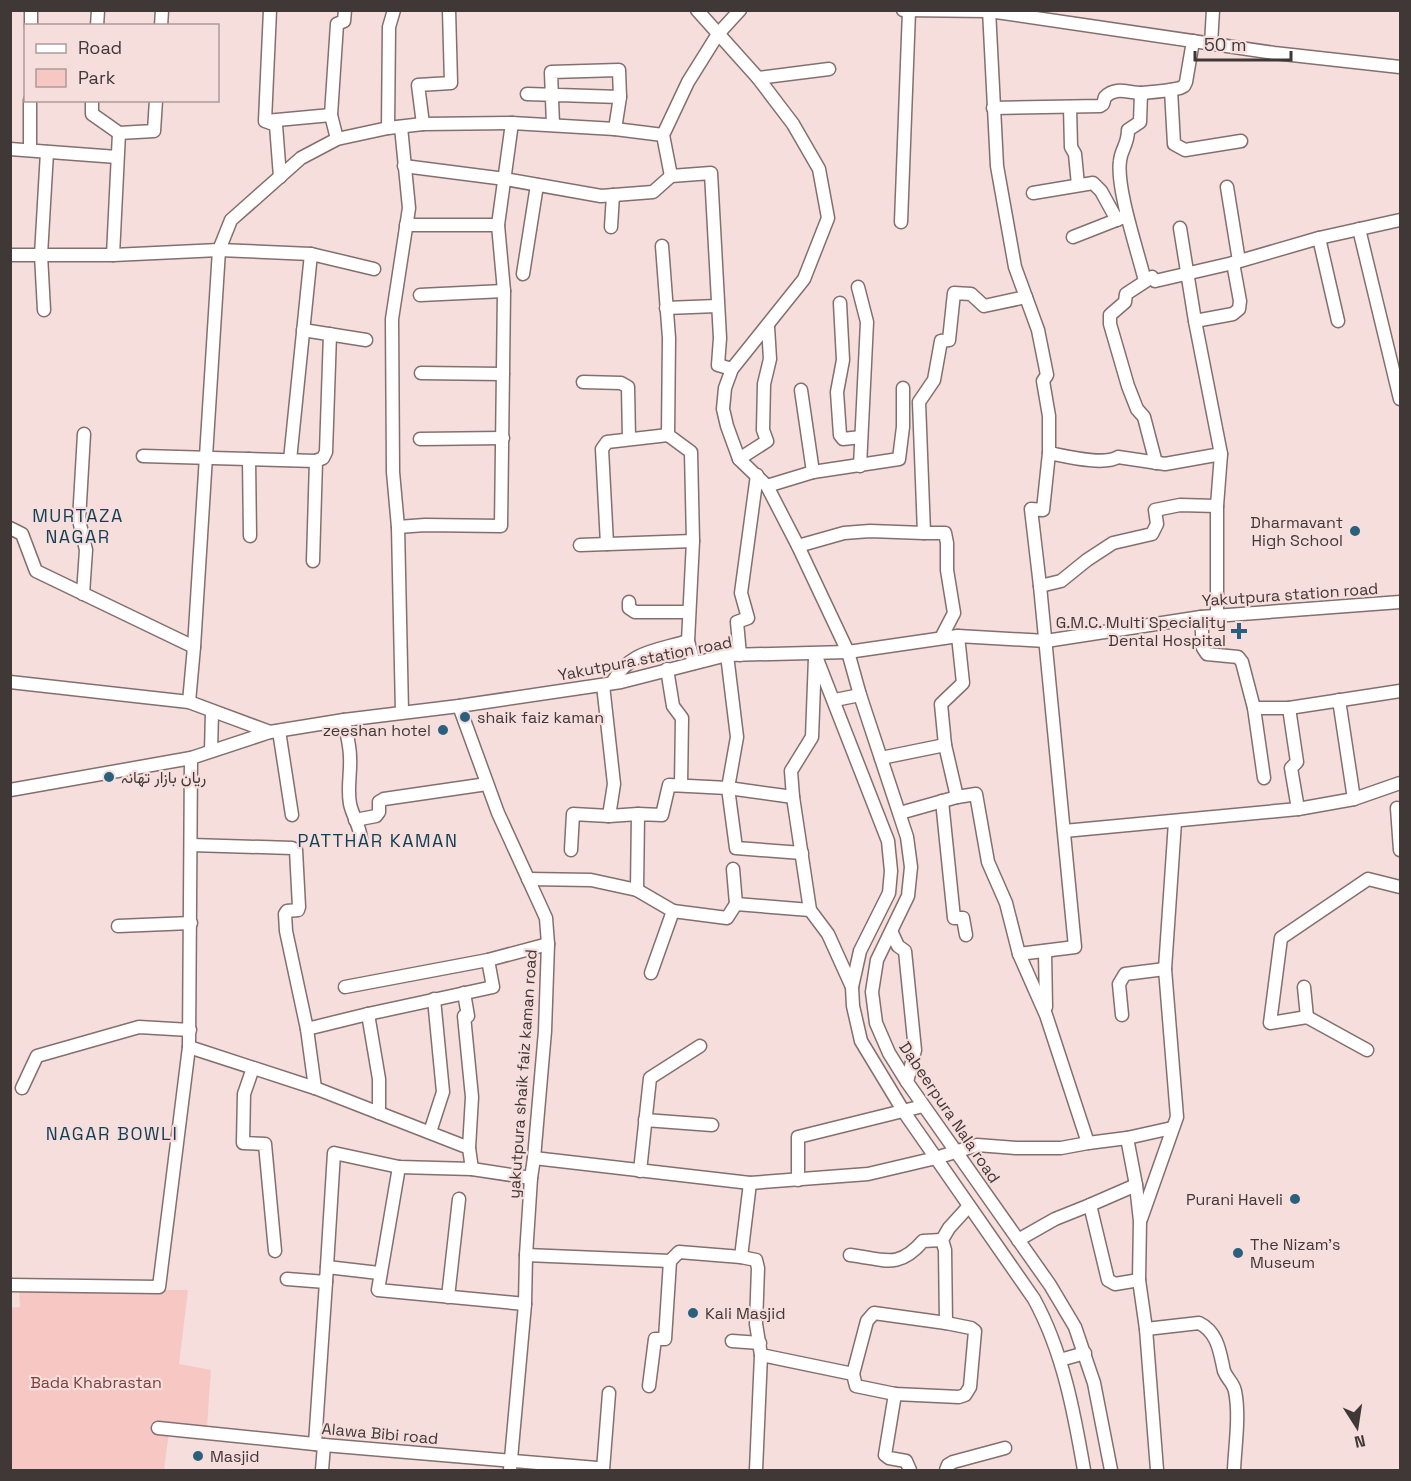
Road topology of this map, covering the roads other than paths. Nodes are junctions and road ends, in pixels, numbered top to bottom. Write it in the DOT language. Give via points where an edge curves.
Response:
graph roads {
  1 [pos="270,10"];
  2 [pos="345,10"];
  3 [pos="394,10"];
  4 [pos="448,10"];
  5 [pos="697,10"];
  6 [pos="740,10"];
  7 [pos="903,10"];
  8 [pos="989,10"];
  9 [pos="1213,10"];
  10 [pos="909,11"];
  11 [pos="718,34"];
  12 [pos="1193,41"];
  13 [pos="1211,44"];
  14 [pos="1401,67"];
  15 [pos="829,69"];
  16 [pos="758,78"];
  17 [pos="1171,90"];
  18 [pos="1141,93"];
  19 [pos="527,94"];
  20 [pos="553,95"];
  21 [pos="620,97"];
  22 [pos="30,102"];
  23 [pos="92,102"];
  24 [pos="156,102"];
  25 [pos="1070,107"];
  26 [pos="993,108"];
  27 [pos="330,115"];
  28 [pos="265,121"];
  29 [pos="512,123"];
  30 [pos="423,124"];
  31 [pos="553,125"];
  32 [pos="401,127"];
  33 [pos="388,128"];
  34 [pos="615,129"];
  35 [pos="119,133"];
  36 [pos="663,135"];
  37 [pos="337,139"];
  38 [pos="1241,141"];
  39 [pos="10,149"];
  40 [pos="30,150"];
  41 [pos="47,152"];
  42 [pos="117,157"];
  43 [pos="404,166"];
  44 [pos="671,176"];
  45 [pos="280,177"];
  46 [pos="505,179"];
  47 [pos="537,185"];
  48 [pos="1078,185"];
  49 [pos="1227,188"];
  50 [pos="1033,193"];
  51 [pos="613,195"];
  52 [pos="1122,218"];
  53 [pos="1401,219"];
  54 [pos="901,222"];
  55 [pos="406,225"];
  56 [pos="498,225"];
  57 [pos="611,227"];
  58 [pos="1180,228"];
  59 [pos="1359,229"];
  60 [pos="1073,237"];
  61 [pos="1319,238"];
  62 [pos="662,246"];
  63 [pos="219,250"];
  64 [pos="311,254"];
  65 [pos="10,255"];
  66 [pos="41,255"];
  67 [pos="113,255"];
  68 [pos="1236,262"];
  69 [pos="374,269"];
  70 [pos="523,274"];
  71 [pos="1187,274"];
  72 [pos="1145,281"];
  73 [pos="858,287"];
  74 [pos="504,291"];
  75 [pos="420,295"];
  76 [pos="1026,297"];
  77 [pos="840,303"];
  78 [pos="717,306"];
  79 [pos="666,308"];
  80 [pos="44,310"];
  81 [pos="1196,321"];
  82 [pos="1338,321"];
  83 [pos="768,327"];
  84 [pos="303,330"];
  85 [pos="330,334"];
  86 [pos="366,340"];
  87 [pos="732,369"];
  88 [pos="421,373"];
  89 [pos="503,374"];
  90 [pos="583,382"];
  91 [pos="903,388"];
  92 [pos="801,390"];
  93 [pos="1401,399"];
  94 [pos="84,434"];
  95 [pos="668,435"];
  96 [pos="861,437"];
  97 [pos="503,438"];
  98 [pos="420,439"];
  99 [pos="629,439"];
  100 [pos="1049,453"];
  101 [pos="1221,454"];
  102 [pos="143,456"];
  103 [pos="205,457"];
  104 [pos="249,459"];
  105 [pos="739,459"];
  106 [pos="899,459"];
  107 [pos="290,460"];
  108 [pos="921,460"];
  109 [pos="316,461"];
  110 [pos="1156,463"];
  111 [pos="860,466"];
  112 [pos="813,471"];
  113 [pos="757,475"];
  114 [pos="767,486"];
  115 [pos="1217,506"];
  116 [pos="398,527"];
  117 [pos="10,528"];
  118 [pos="924,533"];
  119 [pos="250,536"];
  120 [pos="693,541"];
  121 [pos="607,544"];
  122 [pos="580,545"];
  123 [pos="798,546"];
  124 [pos="313,561"];
  125 [pos="1040,586"];
  126 [pos="83,594"];
  127 [pos="629,602"];
  128 [pos="1401,602"];
  129 [pos="689,612"];
  130 [pos="1217,615"];
  131 [pos="1200,617"];
  132 [pos="958,636"];
  133 [pos="941,638"];
  134 [pos="688,641"];
  135 [pos="1046,641"];
  136 [pos="194,647"];
  137 [pos="848,652"];
  138 [pos="815,654"];
  139 [pos="727,655"];
  140 [pos="740,655"];
  141 [pos="694,663"];
  142 [pos="667,669"];
  143 [pos="10,682"];
  144 [pos="607,684"];
  145 [pos="1401,691"];
  146 [pos="860,695"];
  147 [pos="835,700"];
  148 [pos="1339,700"];
  149 [pos="189,702"];
  150 [pos="459,706"];
  151 [pos="1254,708"];
  152 [pos="1289,708"];
  153 [pos="212,712"];
  154 [pos="402,712"];
  155 [pos="344,720"];
  156 [pos="274,732"];
  157 [pos="945,745"];
  158 [pos="211,751"];
  159 [pos="191,758"];
  160 [pos="880,758"];
  161 [pos="1264,778"];
  162 [pos="1401,783"];
  163 [pos="487,784"];
  164 [pos="681,785"];
  165 [pos="728,788"];
  166 [pos="10,790"];
  167 [pos="794,797"];
  168 [pos="957,797"];
  169 [pos="1354,799"];
  170 [pos="942,801"];
  171 [pos="1397,808"];
  172 [pos="1298,809"];
  173 [pos="900,813"];
  174 [pos="638,814"];
  175 [pos="292,815"];
  176 [pos="609,816"];
  177 [pos="355,820"];
  178 [pos="1175,822"];
  179 [pos="1064,831"];
  180 [pos="1400,831"];
  181 [pos="907,837"];
  182 [pos="362,839"];
  183 [pos="888,841"];
  184 [pos="191,845"];
  185 [pos="571,850"];
  186 [pos="1401,850"];
  187 [pos="802,854"];
  188 [pos="733,869"];
  189 [pos="528,879"];
  190 [pos="1401,887"];
  191 [pos="637,890"];
  192 [pos="736,904"];
  193 [pos="810,910"];
  194 [pos="673,911"];
  195 [pos="191,923"];
  196 [pos="118,926"];
  197 [pos="869,933"];
  198 [pos="966,935"];
  199 [pos="889,937"];
  200 [pos="548,944"];
  201 [pos="1045,951"];
  202 [pos="1019,954"];
  203 [pos="488,960"];
  204 [pos="1165,969"];
  205 [pos="651,973"];
  206 [pos="345,987"];
  207 [pos="852,987"];
  208 [pos="1304,987"];
  209 [pos="464,993"];
  210 [pos="434,999"];
  211 [pos="368,1014"];
  212 [pos="1046,1015"];
  213 [pos="1122,1015"];
  214 [pos="1307,1017"];
  215 [pos="307,1029"];
  216 [pos="190,1030"];
  217 [pos="700,1046"];
  218 [pos="189,1047"];
  219 [pos="1368,1050"];
  220 [pos="253,1068"];
  221 [pos="908,1082"];
  222 [pos="22,1088"];
  223 [pos="315,1088"];
  224 [pos="923,1106"];
  225 [pos="904,1112"];
  226 [pos="379,1113"];
  227 [pos="645,1120"];
  228 [pos="712,1125"];
  229 [pos="1172,1128"];
  230 [pos="430,1132"];
  231 [pos="1127,1138"];
  232 [pos="1088,1143"];
  233 [pos="469,1148"];
  234 [pos="956,1151"];
  235 [pos="534,1158"];
  236 [pos="936,1158"];
  237 [pos="399,1167"];
  238 [pos="472,1169"];
  239 [pos="640,1171"];
  240 [pos="531,1178"];
  241 [pos="798,1180"];
  242 [pos="750,1183"];
  243 [pos="1136,1185"];
  244 [pos="459,1199"];
  245 [pos="1090,1205"];
  246 [pos="969,1206"];
  247 [pos="1140,1221"];
  248 [pos="942,1240"];
  249 [pos="1018,1240"];
  250 [pos="275,1251"];
  251 [pos="526,1255"];
  252 [pos="850,1255"];
  253 [pos="741,1257"];
  254 [pos="670,1261"];
  255 [pos="327,1267"];
  256 [pos="379,1273"];
  257 [pos="287,1279"];
  258 [pos="1139,1280"];
  259 [pos="326,1282"];
  260 [pos="10,1285"];
  261 [pos="448,1297"];
  262 [pos="525,1304"];
  263 [pos="946,1323"];
  264 [pos="1146,1329"];
  265 [pos="732,1341"];
  266 [pos="761,1349"];
  267 [pos="1085,1353"];
  268 [pos="1060,1360"];
  269 [pos="853,1374"];
  270 [pos="649,1386"];
  271 [pos="609,1393"];
  272 [pos="895,1394"];
  273 [pos="158,1428"];
  274 [pos="319,1444"];
  275 [pos="1005,1448"];
  276 [pos="511,1465"];
  277 [pos="322,1470"];
  278 [pos="598,1470"];
  279 [pos="603,1470"];
  280 [pos="756,1470"];
  281 [pos="910,1470"];
  282 [pos="946,1470"];
  283 [pos="1084,1470"];
  284 [pos="1111,1470"];
  285 [pos="1157,1470"];
  286 [pos="1234,1470"];
  1 -- 28 [label="street"];
  2 -- 27 [label="street" via="344,21 337,24"];
  3 -- 33 [label="street" via="389,27"];
  4 -- 30 [label="street" via="451,83 418,85"];
  5 -- 11 [label="street"];
  6 -- 11 [label="street"];
  7 -- 10 [label="street"];
  8 -- 10 [label="street"];
  8 -- 12 [label="street"];
  8 -- 26 [label="street"];
  9 -- 13 [label="street"];
  10 -- 54 [label="street"];
  11 -- 16 [label="street"];
  11 -- 36 [label="street" via="688,82"];
  12 -- 13 [label="street"];
  12 -- 17 [label="street" via="1186,82"];
  13 -- 14 [label="street"];
  15 -- 16 [label="street"];
  16 -- 83 [label="street" via="793,124 819,168 828,218 804,279"];
  17 -- 18 [label="street"];
  17 -- 38 [label="street" via="1176,146 1185,150"];
  18 -- 25 [label="street" via="1121,90 1105,97 1100,106"];
  18 -- 52 [label="street" via="1140,122 1128,130 1120,160"];
  19 -- 20 [label="street"];
  20 -- 21 [label="street"];
  20 -- 21 [label="street" via="551,72 619,70"];
  20 -- 31 [label="street"];
  21 -- 34 [label="street"];
  22 -- 40 [label="street"];
  23 -- 35 [label="street" via="92,114"];
  24 -- 35 [label="street" via="154,131"];
  25 -- 26 [label="street"];
  25 -- 48 [label="street" via="1071,147"];
  26 -- 76 [label="street" via="997,166 1016,267"];
  27 -- 28 [label="street"];
  27 -- 37 [label="street"];
  28 -- 45 [label="street" via="276,125"];
  29 -- 30 [label="street"];
  29 -- 31 [label="street"];
  29 -- 46 [label="street"];
  30 -- 32 [label="street"];
  31 -- 34 [label="street"];
  32 -- 33 [label="street"];
  32 -- 43 [label="street"];
  33 -- 37 [label="street"];
  34 -- 36 [label="street"];
  35 -- 42 [label="street"];
  36 -- 44 [label="street"];
  37 -- 45 [label="street" via="301,158"];
  39 -- 40 [label="street"];
  40 -- 41 [label="street"];
  41 -- 42 [label="street"];
  41 -- 66 [label="street"];
  42 -- 67 [label="street"];
  43 -- 46 [label="street"];
  43 -- 55 [label="street" via="409,208"];
  44 -- 51 [label="street" via="653,192"];
  44 -- 78 [label="street" via="711,173"];
  45 -- 63 [label="street" via="231,220"];
  46 -- 47 [label="street"];
  46 -- 56 [label="street"];
  47 -- 51 [label="street"];
  47 -- 70 [label="street"];
  48 -- 50 [label="street"];
  48 -- 52 [label="street" via="1096,185"];
  49 -- 68 [label="street"];
  51 -- 57 [label="street"];
  52 -- 60 [label="street"];
  52 -- 72 [label="street"];
  53 -- 59 [label="street"];
  55 -- 56 [label="street"];
  55 -- 116 [label="street" via="392,320 393,472"];
  56 -- 74 [label="street"];
  58 -- 71 [label="street"];
  59 -- 61 [label="street"];
  59 -- 93 [label="street"];
  61 -- 68 [label="street"];
  61 -- 82 [label="street"];
  62 -- 79 [label="street"];
  63 -- 64 [label="street"];
  63 -- 67 [label="street"];
  63 -- 103 [label="street"];
  64 -- 69 [label="street"];
  64 -- 84 [label="street"];
  65 -- 66 [label="street"];
  66 -- 67 [label="street"];
  66 -- 80 [label="street"];
  68 -- 71 [label="street"];
  68 -- 81 [label="street" via="1239,309 1233,314"];
  71 -- 72 [label="street"];
  71 -- 81 [label="street"];
  72 -- 110 [label="street" via="1126,294 1125,302 1110,315 1110,324 1128,386 1144,417"];
  73 -- 96 [label="street" via="867,322"];
  74 -- 75 [label="street"];
  74 -- 89 [label="street"];
  76 -- 100 [label="street" via="1038,330 1047,375 1043,381 1049,416"];
  76 -- 108 [label="street" via="984,306 971,294 954,293 949,340 941,341 934,380 919,402"];
  77 -- 96 [label="street" via="840,435 843,439"];
  78 -- 79 [label="street"];
  78 -- 87 [label="street" via="718,365"];
  79 -- 95 [label="street"];
  81 -- 101 [label="street"];
  83 -- 87 [label="street"];
  83 -- 105 [label="street" via="770,359 764,384 763,430 767,441"];
  84 -- 85 [label="street"];
  84 -- 107 [label="street"];
  85 -- 86 [label="street"];
  85 -- 109 [label="street" via="326,452"];
  87 -- 105 [label="street" via="723,409"];
  88 -- 89 [label="street"];
  89 -- 97 [label="street"];
  90 -- 99 [label="street" via="621,383 628,387"];
  91 -- 106 [label="street"];
  92 -- 112 [label="street"];
  94 -- 126 [label="street" via="79,520 86,550"];
  95 -- 99 [label="street"];
  95 -- 120 [label="street" via="691,452"];
  96 -- 111 [label="street"];
  97 -- 98 [label="street"];
  97 -- 116 [label="street" via="501,526"];
  99 -- 121 [label="street" via="606,442 602,449"];
  100 -- 110 [label="street"];
  100 -- 125 [label="street" via="1044,510 1031,509"];
  101 -- 110 [label="street"];
  101 -- 115 [label="street"];
  102 -- 103 [label="street"];
  103 -- 104 [label="street"];
  103 -- 136 [label="street"];
  104 -- 107 [label="street"];
  104 -- 119 [label="street"];
  105 -- 113 [label="street, Dabeerpura Nala road"];
  106 -- 108 [label="street"];
  106 -- 111 [label="street"];
  107 -- 109 [label="street"];
  108 -- 118 [label="street"];
  109 -- 124 [label="street"];
  111 -- 112 [label="street"];
  112 -- 114 [label="street"];
  113 -- 114 [label="street, Dabeerpura Nala road"];
  113 -- 140 [label="street" via="741,593 748,618 737,622"];
  114 -- 123 [label="street, Dabeerpura Nala road"];
  115 -- 125 [label="street" via="1180,505 1155,510 1157,524 1152,534 1113,543 1061,581"];
  115 -- 130 [label="street"];
  116 -- 154 [label="street"];
  117 -- 126 [label="street" via="22,534 36,571"];
  118 -- 123 [label="street" via="844,533"];
  118 -- 133 [label="street" via="945,533 947,543 954,613"];
  120 -- 121 [label="street"];
  120 -- 129 [label="street"];
  121 -- 122 [label="street"];
  123 -- 137 [label="street, Dabeerpura Nala road"];
  125 -- 135 [label="street"];
  126 -- 136 [label="street"];
  127 -- 129 [label="street" via="629,608 635,612"];
  128 -- 130 [label="street, Yakutpura station road"];
  129 -- 134 [label="street"];
  130 -- 131 [label="street, Yakutpura station road"];
  131 -- 135 [label="street, Yakutpura station road"];
  131 -- 151 [label="street" via="1203,648 1207,654 1238,657"];
  132 -- 133 [label="street, Yakutpura station road"];
  132 -- 135 [label="street, Yakutpura station road"];
  132 -- 157 [label="street" via="963,683 941,704"];
  133 -- 137 [label="street, Yakutpura station road"];
  134 -- 141 [label="street"];
  134 -- 144 [label="street" via="633,658"];
  135 -- 179 [label="street"];
  136 -- 149 [label="street"];
  137 -- 138 [label="street, Yakutpura station road"];
  137 -- 146 [label="street, Dabeerpura Nala road"];
  138 -- 140 [label="street, Yakutpura station road"];
  138 -- 147 [label="street"];
  138 -- 167 [label="street" via="812,737 791,771"];
  139 -- 140 [label="street, Yakutpura station road"];
  139 -- 141 [label="street, Yakutpura station road"];
  139 -- 165 [label="street" via="737,737"];
  141 -- 142 [label="street, Yakutpura station road"];
  142 -- 144 [label="street, Yakutpura station road"];
  142 -- 164 [label="street" via="674,706 682,718"];
  143 -- 149 [label="street, Yakutpura station road"];
  144 -- 150 [label="street, Yakutpura station road"];
  144 -- 176 [label="street" via="614,784"];
  145 -- 148 [label="street"];
  146 -- 147 [label="street"];
  146 -- 160 [label="street, Dabeerpura Nala road"];
  147 -- 183 [label="street"];
  148 -- 152 [label="street"];
  148 -- 169 [label="street"];
  149 -- 153 [label="street, Yakutpura station road"];
  150 -- 154 [label="street, Yakutpura station road"];
  150 -- 163 [label="street, yakutpura shaik faiz kaman road"];
  151 -- 152 [label="street"];
  151 -- 161 [label="street"];
  152 -- 172 [label="street" via="1297,762 1291,768"];
  153 -- 156 [label="street, Yakutpura station road"];
  153 -- 158 [label="street"];
  154 -- 155 [label="street, Yakutpura station road"];
  155 -- 156 [label="street, Yakutpura station road"];
  155 -- 177 [label="street" via="350,756 350,804"];
  156 -- 158 [label="street"];
  156 -- 175 [label="street"];
  157 -- 160 [label="street"];
  157 -- 168 [label="street"];
  158 -- 159 [label="street"];
  159 -- 166 [label="street"];
  159 -- 184 [label="street"];
  160 -- 173 [label="street, Dabeerpura Nala road"];
  162 -- 169 [label="street"];
  163 -- 177 [label="street" via="384,799 379,802 376,816"];
  163 -- 189 [label="street, yakutpura shaik faiz kaman road"];
  164 -- 165 [label="street"];
  164 -- 174 [label="street" via="669,785 662,815"];
  165 -- 167 [label="street"];
  165 -- 187 [label="street" via="736,848"];
  167 -- 187 [label="street"];
  168 -- 170 [label="street"];
  168 -- 202 [label="street" via="976,794 988,862 1006,903"];
  169 -- 172 [label="street"];
  170 -- 173 [label="street"];
  170 -- 198 [label="street" via="954,918 963,918"];
  171 -- 180 [label="street"];
  172 -- 178 [label="street"];
  173 -- 181 [label="street, Dabeerpura Nala road"];
  174 -- 176 [label="street"];
  174 -- 191 [label="street"];
  176 -- 185 [label="street" via="573,814"];
  177 -- 182 [label="street"];
  178 -- 179 [label="street"];
  178 -- 204 [label="street"];
  179 -- 201 [label="street" via="1075,947"];
  180 -- 186 [label="street"];
  181 -- 183 [label="street"];
  181 -- 199 [label="street, Dabeerpura Nala road" via="911,867 908,896"];
  183 -- 197 [label="street" via="889,893"];
  184 -- 195 [label="street"];
  184 -- 215 [label="street" via="296,850 299,907 286,911 285,917"];
  187 -- 193 [label="street"];
  188 -- 192 [label="street"];
  189 -- 191 [label="street" via="591,880"];
  189 -- 200 [label="street, yakutpura shaik faiz kaman road" via="546,918"];
  190 -- 214 [label="street" via="1368,879 1281,938 1270,1023"];
  191 -- 194 [label="street"];
  192 -- 193 [label="street"];
  192 -- 194 [label="street" via="727,918"];
  193 -- 207 [label="street" via="828,934"];
  194 -- 205 [label="street"];
  195 -- 196 [label="street"];
  195 -- 216 [label="street"];
  197 -- 199 [label="street"];
  197 -- 207 [label="street" via="860,951"];
  199 -- 221 [label="street" via="905,951 915,1050"];
  199 -- 221 [label="street, Dabeerpura Nala road" via="877,960 872,992 876,1023"];
  200 -- 203 [label="street"];
  200 -- 235 [label="street, yakutpura shaik faiz kaman road"];
  201 -- 202 [label="street"];
  201 -- 212 [label="street"];
  202 -- 212 [label="street"];
  203 -- 206 [label="street"];
  203 -- 209 [label="street" via="493,987"];
  204 -- 213 [label="street" via="1125,974 1119,984"];
  204 -- 229 [label="street" via="1177,1117"];
  207 -- 225 [label="street" via="861,1041"];
  208 -- 214 [label="street"];
  209 -- 210 [label="street"];
  209 -- 233 [label="street" via="472,1097"];
  210 -- 211 [label="street"];
  210 -- 230 [label="street" via="444,1092"];
  211 -- 215 [label="street"];
  211 -- 226 [label="street" via="379,1079"];
  212 -- 232 [label="street"];
  214 -- 219 [label="street"];
  215 -- 223 [label="street"];
  216 -- 218 [label="street"];
  216 -- 222 [label="street" via="139,1027 37,1056"];
  217 -- 227 [label="street" via="650,1078"];
  218 -- 220 [label="street"];
  218 -- 260 [label="street" via="159,1287"];
  220 -- 223 [label="street"];
  220 -- 250 [label="street" via="244,1094 243,1143 265,1144"];
  221 -- 224 [label="street, Dabeerpura Nala road"];
  223 -- 226 [label="street"];
  224 -- 225 [label="street"];
  224 -- 234 [label="street, Dabeerpura Nala road"];
  225 -- 236 [label="street"];
  225 -- 241 [label="street" via="798,1137"];
  226 -- 230 [label="street"];
  227 -- 228 [label="street"];
  227 -- 239 [label="street"];
  229 -- 231 [label="street"];
  229 -- 247 [label="street"];
  230 -- 233 [label="street"];
  231 -- 232 [label="street"];
  231 -- 243 [label="street"];
  232 -- 234 [label="street" via="1061,1149 977,1145"];
  233 -- 238 [label="street"];
  234 -- 236 [label="street"];
  234 -- 249 [label="street, Dabeerpura Nala road"];
  235 -- 239 [label="street"];
  235 -- 240 [label="street, yakutpura shaik faiz kaman road"];
  236 -- 241 [label="street" via="868,1174"];
  236 -- 246 [label="street"];
  237 -- 238 [label="street"];
  237 -- 255 [label="street" via="334,1154"];
  237 -- 256 [label="street"];
  238 -- 240 [label="street"];
  239 -- 242 [label="street"];
  240 -- 251 [label="street, yakutpura shaik faiz kaman road"];
  241 -- 242 [label="street"];
  242 -- 253 [label="street"];
  243 -- 245 [label="street"];
  243 -- 247 [label="street"];
  244 -- 261 [label="street"];
  245 -- 249 [label="street"];
  245 -- 258 [label="street" via="1108,1280 1115,1284"];
  246 -- 248 [label="street"];
  246 -- 268 [label="street" via="1035,1299"];
  247 -- 258 [label="street"];
  248 -- 252 [label="street" via="922,1241 903,1259"];
  248 -- 263 [label="street"];
  249 -- 267 [label="street, Dabeerpura Nala road" via="1075,1327"];
  251 -- 254 [label="street"];
  251 -- 262 [label="street, yakutpura shaik faiz kaman road"];
  253 -- 254 [label="street" via="679,1252"];
  253 -- 266 [label="street" via="758,1264 756,1324"];
  254 -- 270 [label="street" via="665,1339 655,1339"];
  255 -- 256 [label="street"];
  255 -- 259 [label="street"];
  256 -- 261 [label="street" via="378,1290"];
  257 -- 259 [label="street"];
  258 -- 264 [label="street"];
  259 -- 274 [label="street"];
  261 -- 262 [label="street"];
  262 -- 276 [label="street, yakutpura shaik faiz kaman road"];
  263 -- 269 [label="street" via="874,1313 867,1321"];
  263 -- 272 [label="street" via="975,1331 968,1391 954,1397"];
  264 -- 285 [label="street"];
  264 -- 286 [label="street" via="1200,1323 1219,1345 1236,1400"];
  265 -- 266 [label="street"];
  266 -- 269 [label="street"];
  266 -- 280 [label="street"];
  267 -- 268 [label="street"];
  267 -- 284 [label="street, Dabeerpura Nala road"];
  268 -- 283 [label="street"];
  269 -- 272 [label="street" via="856,1386"];
  271 -- 279 [label="street"];
  272 -- 281 [label="street" via="885,1455 906,1461"];
  273 -- 274 [label="street, Alawa Bibi road"];
  274 -- 276 [label="street, Alawa Bibi road"];
  274 -- 277 [label="street"];
  275 -- 282 [label="street" via="953,1462"];
  276 -- 278 [label="street, Alawa Bibi road"];
}
